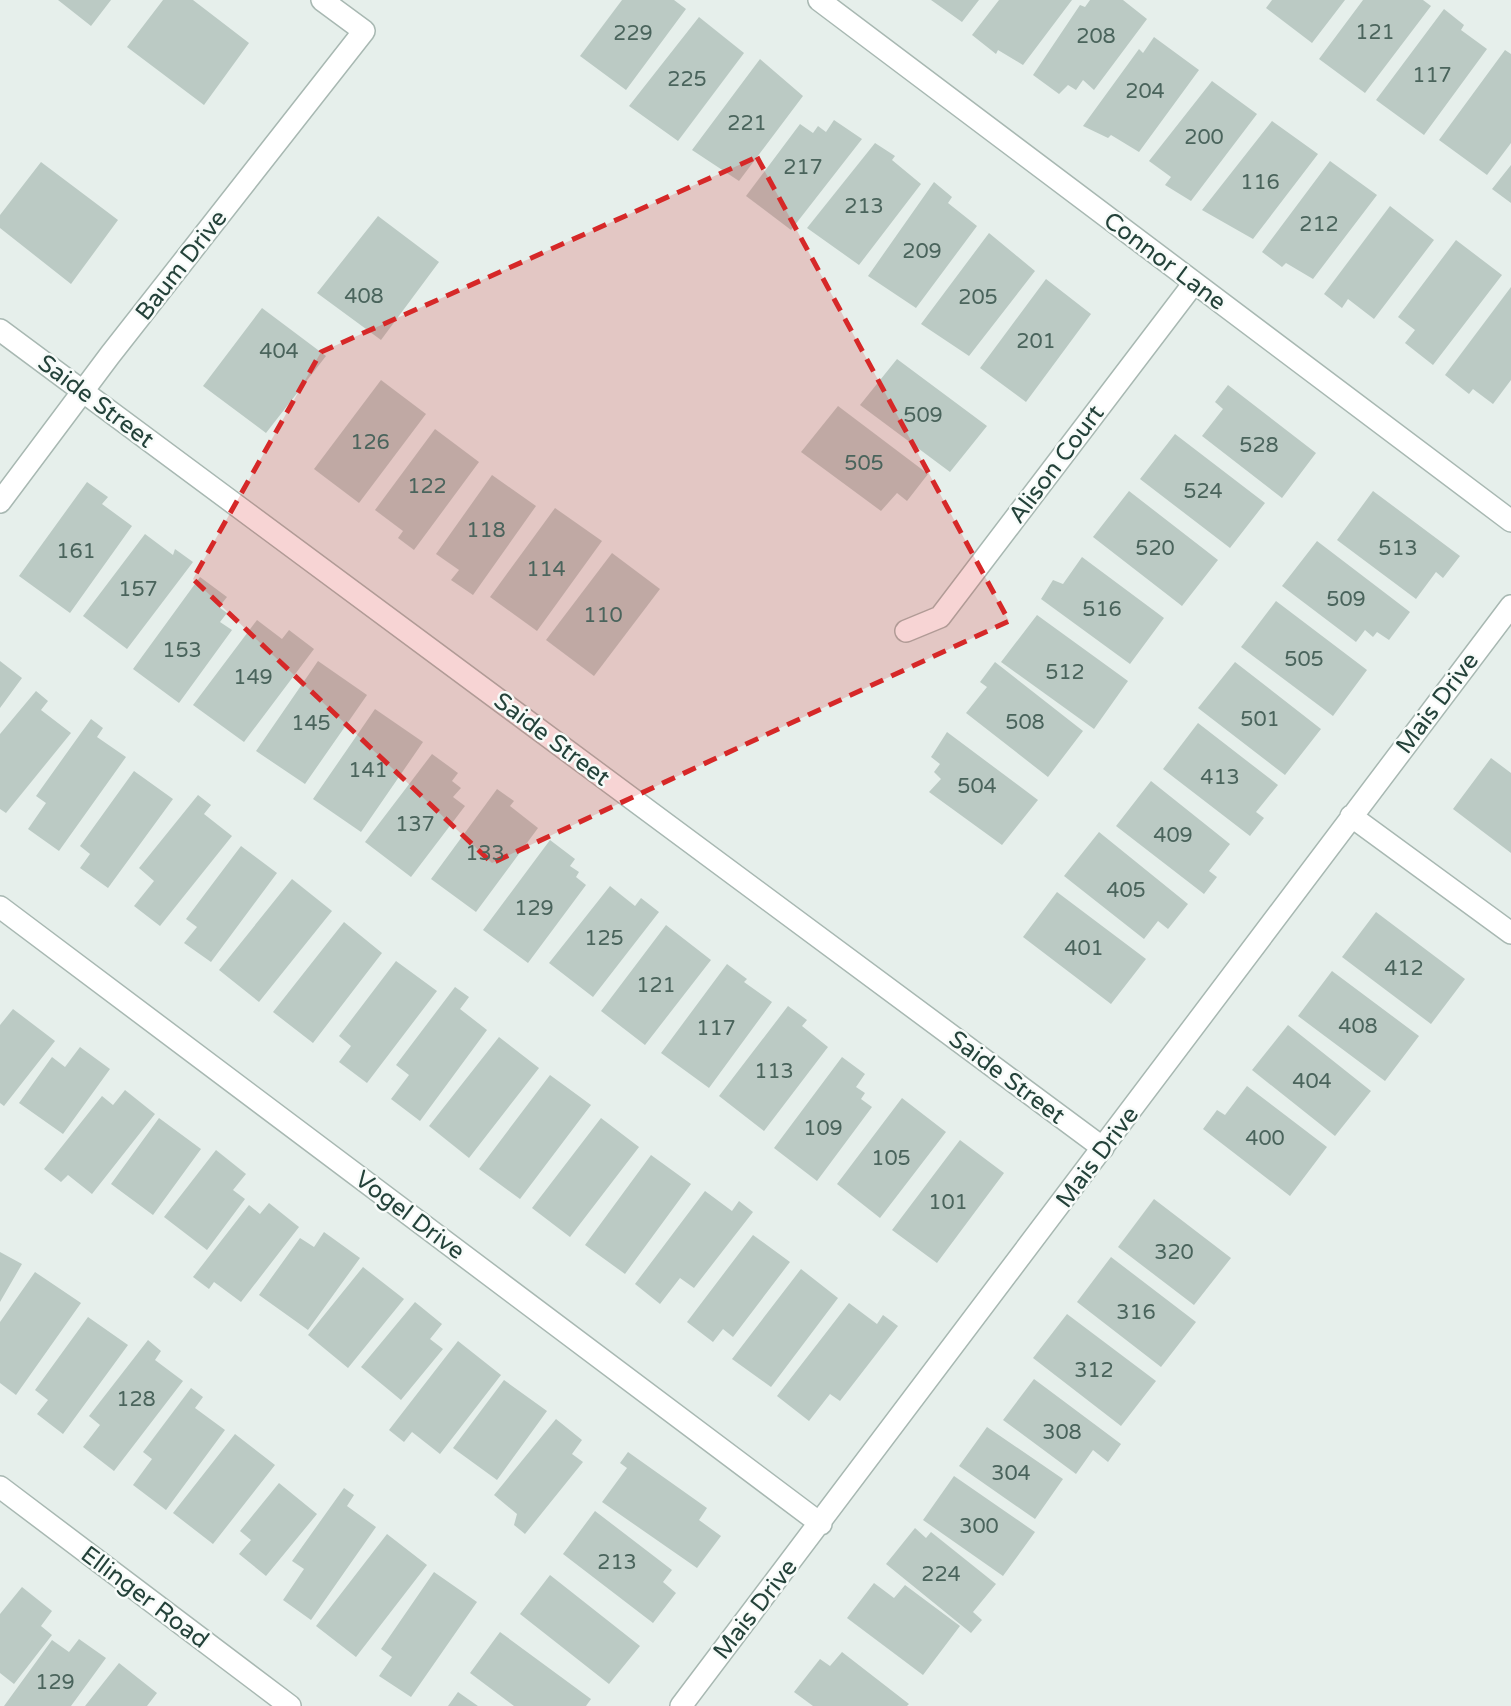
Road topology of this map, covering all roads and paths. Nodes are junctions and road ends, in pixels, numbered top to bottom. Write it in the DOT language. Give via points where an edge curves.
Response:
graph roads {
  1 [pos="322,0"];
  2 [pos="819,0"];
  3 [pos="1194,283"];
  4 [pos="0,330"];
  5 [pos="83,391"];
  6 [pos="0,502"];
  7 [pos="1511,521"];
  8 [pos="1511,606"];
  9 [pos="906,631"];
  10 [pos="1351,816"];
  11 [pos="0,907"];
  12 [pos="1511,933"];
  13 [pos="1103,1148"];
  14 [pos="0,1487"];
  15 [pos="821,1524"];
  16 [pos="290,1706"];
  17 [pos="681,1706"];
  1 -- 5 [label="street, Baum Drive" via="364,31"];
  2 -- 3 [label="street, Connor Lane"];
  3 -- 7 [label="street, Connor Lane"];
  3 -- 9 [label="street, Alison Court" via="940,617"];
  4 -- 5 [label="street, Saide Street"];
  5 -- 6 [label="street, Baum Drive"];
  5 -- 13 [label="street, Saide Street"];
  8 -- 10 [label="street, Mais Drive"];
  10 -- 12 [label="street"];
  10 -- 13 [label="street, Mais Drive"];
  11 -- 15 [label="street, Vogel Drive"];
  13 -- 15 [label="street, Mais Drive"];
  14 -- 16 [label="street, Ellinger Road"];
  15 -- 17 [label="street, Mais Drive"];
}
